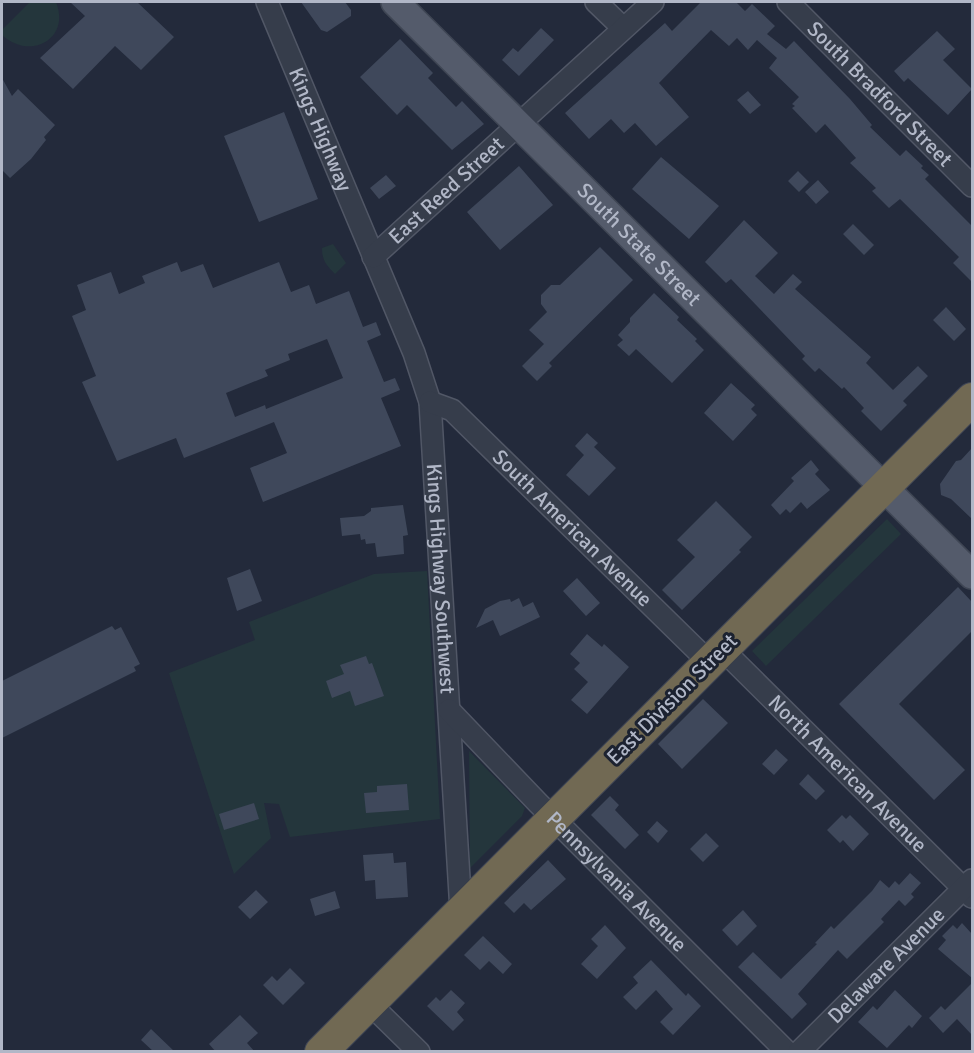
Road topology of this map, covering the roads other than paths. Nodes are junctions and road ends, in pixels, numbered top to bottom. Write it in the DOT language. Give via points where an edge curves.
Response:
graph roads {
  1 [pos="267,2"];
  2 [pos="394,2"];
  3 [pos="596,2"];
  4 [pos="653,2"];
  5 [pos="788,2"];
  6 [pos="623,28"];
  7 [pos="519,125"];
  8 [pos="972,186"];
  9 [pos="373,257"];
  10 [pos="972,399"];
  11 [pos="430,402"];
  12 [pos="884,488"];
  13 [pos="972,574"];
  14 [pos="716,656"];
  15 [pos="449,710"];
  16 [pos="553,818"];
  17 [pos="970,889"];
  18 [pos="461,911"];
  19 [pos="369,1003"];
  20 [pos="321,1052"];
  21 [pos="419,1052"];
  22 [pos="787,1052"];
  23 [pos="799,1052"];
  1 -- 9 [label="street, Kings Highway"];
  2 -- 7 [label="main road, South State Street"];
  3 -- 6 [label="street"];
  4 -- 6 [label="street, East Reed Street"];
  5 -- 8 [label="street, South Bradford Street"];
  6 -- 7 [label="street, East Reed Street"];
  7 -- 9 [label="street, East Reed Street"];
  7 -- 12 [label="main road, South State Street"];
  9 -- 11 [label="street, Kings Highway Southwest" via="414,353"];
  10 -- 12 [label="highway, East Division Street"];
  11 -- 14 [label="street, South American Avenue" via="452,410"];
  11 -- 15 [label="street, Kings Highway Southwest"];
  12 -- 13 [label="main road, South State Street"];
  12 -- 14 [label="highway, East Division Street"];
  14 -- 16 [label="highway, East Division Street"];
  14 -- 17 [label="street, North American Avenue"];
  15 -- 16 [label="street, Pennsylvania Avenue"];
  15 -- 18 [label="street, Kings Highway Southwest"];
  16 -- 18 [label="highway, East Division Street"];
  16 -- 22 [label="street, Pennsylvania Avenue"];
  17 -- 23 [label="street, Delaware Avenue"];
  18 -- 19 [label="highway, East Division Street"];
  19 -- 20 [label="highway, East Division Street"];
  19 -- 21 [label="street"];
}
